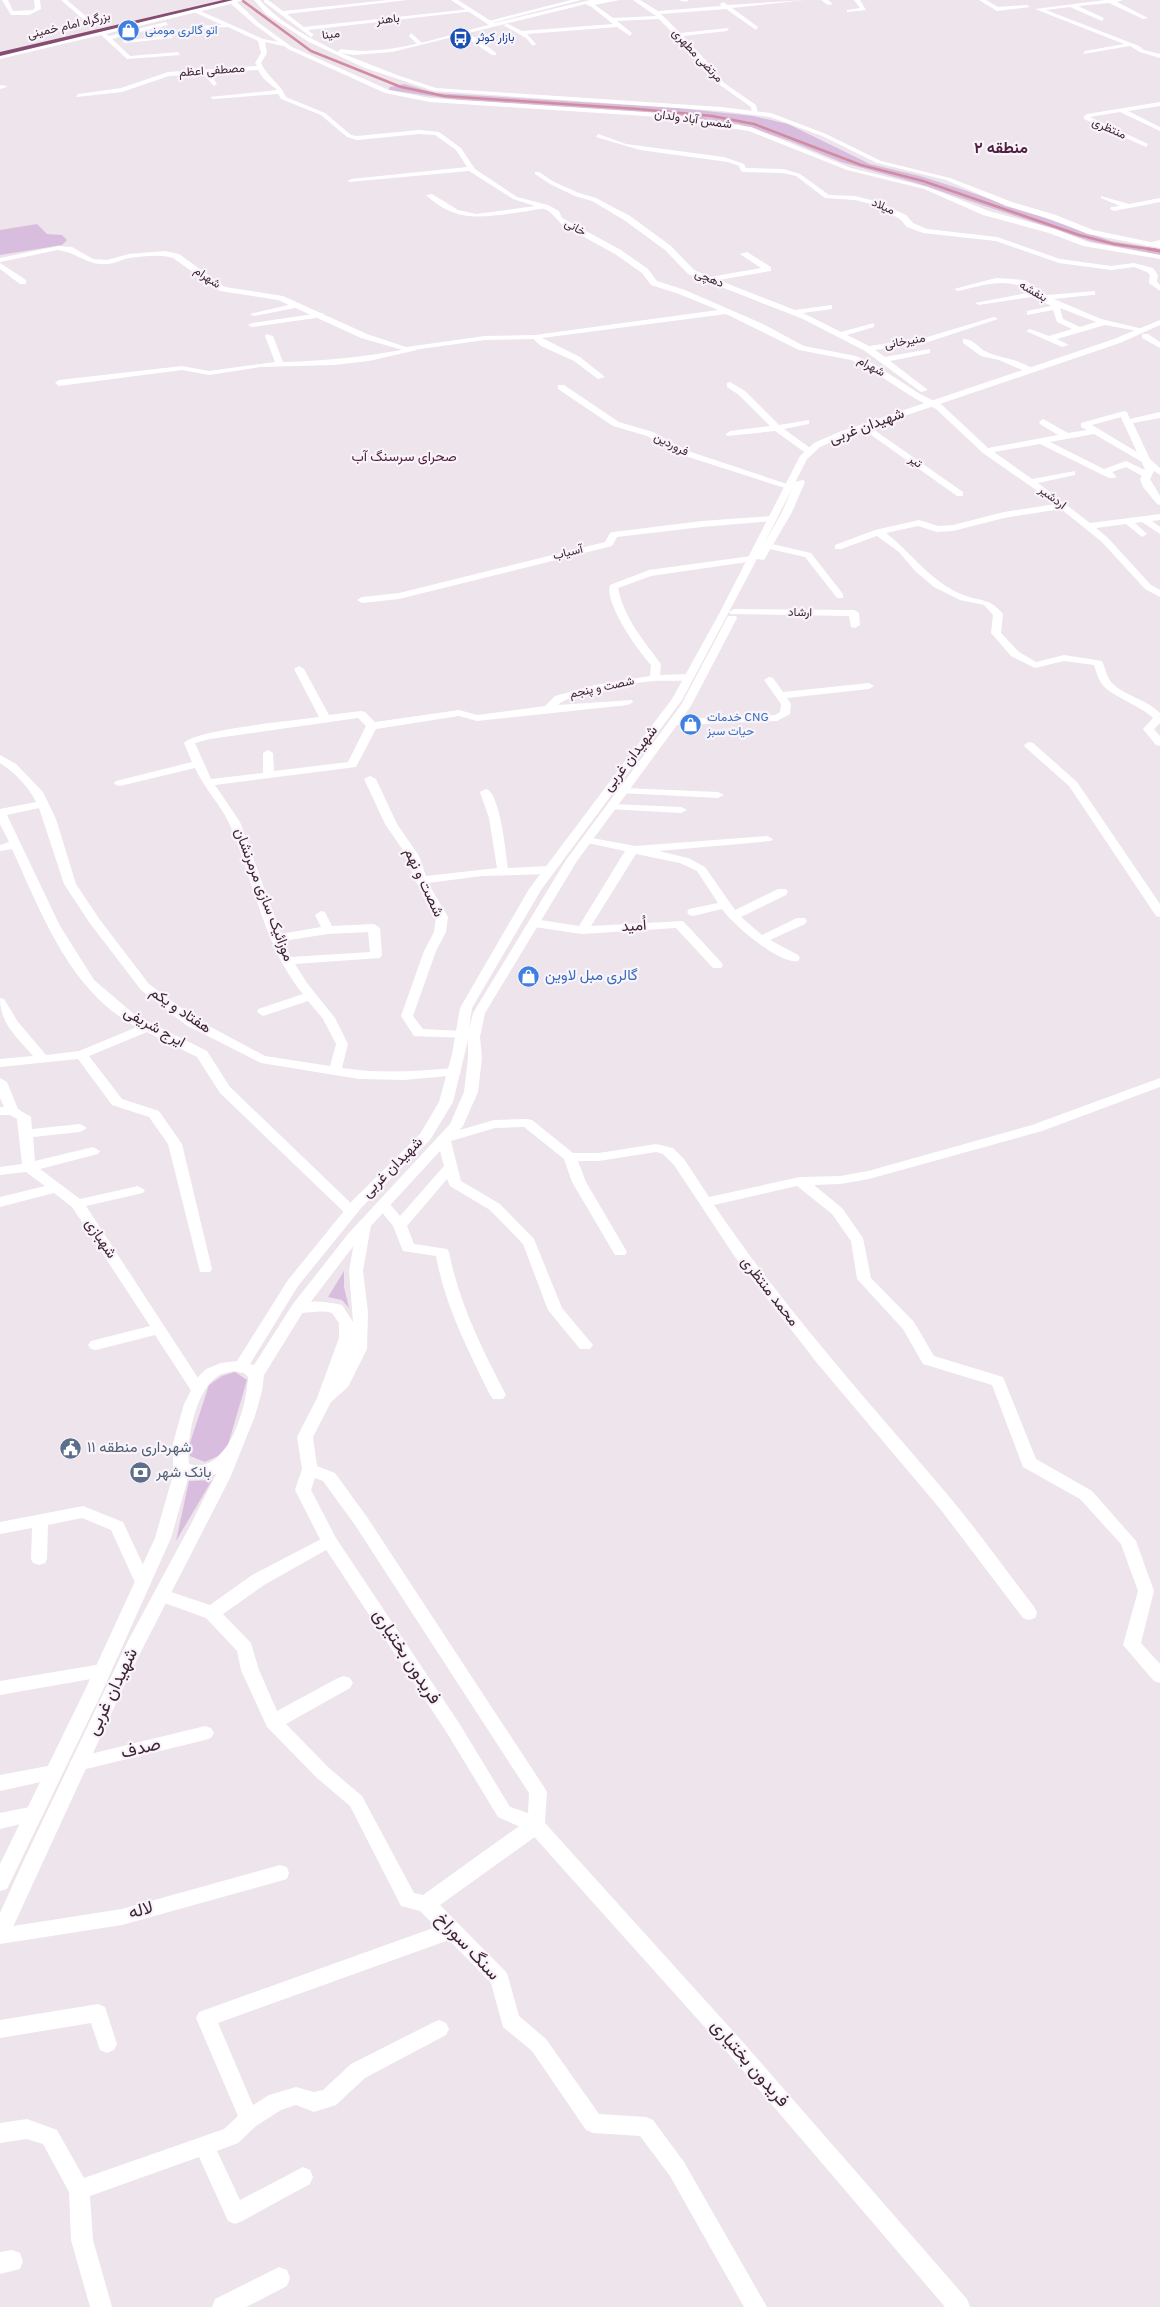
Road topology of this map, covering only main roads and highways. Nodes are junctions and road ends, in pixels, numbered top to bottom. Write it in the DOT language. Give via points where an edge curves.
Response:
graph roads {
  1 [pos="213,0"];
  2 [pos="231,1"];
  3 [pos="0,53"];
  1 -- 3 [label="highway, بزرگراه امام خمینی"];
  2 -- 3 [label="highway, بزرگراه امام خمینی"];
}
